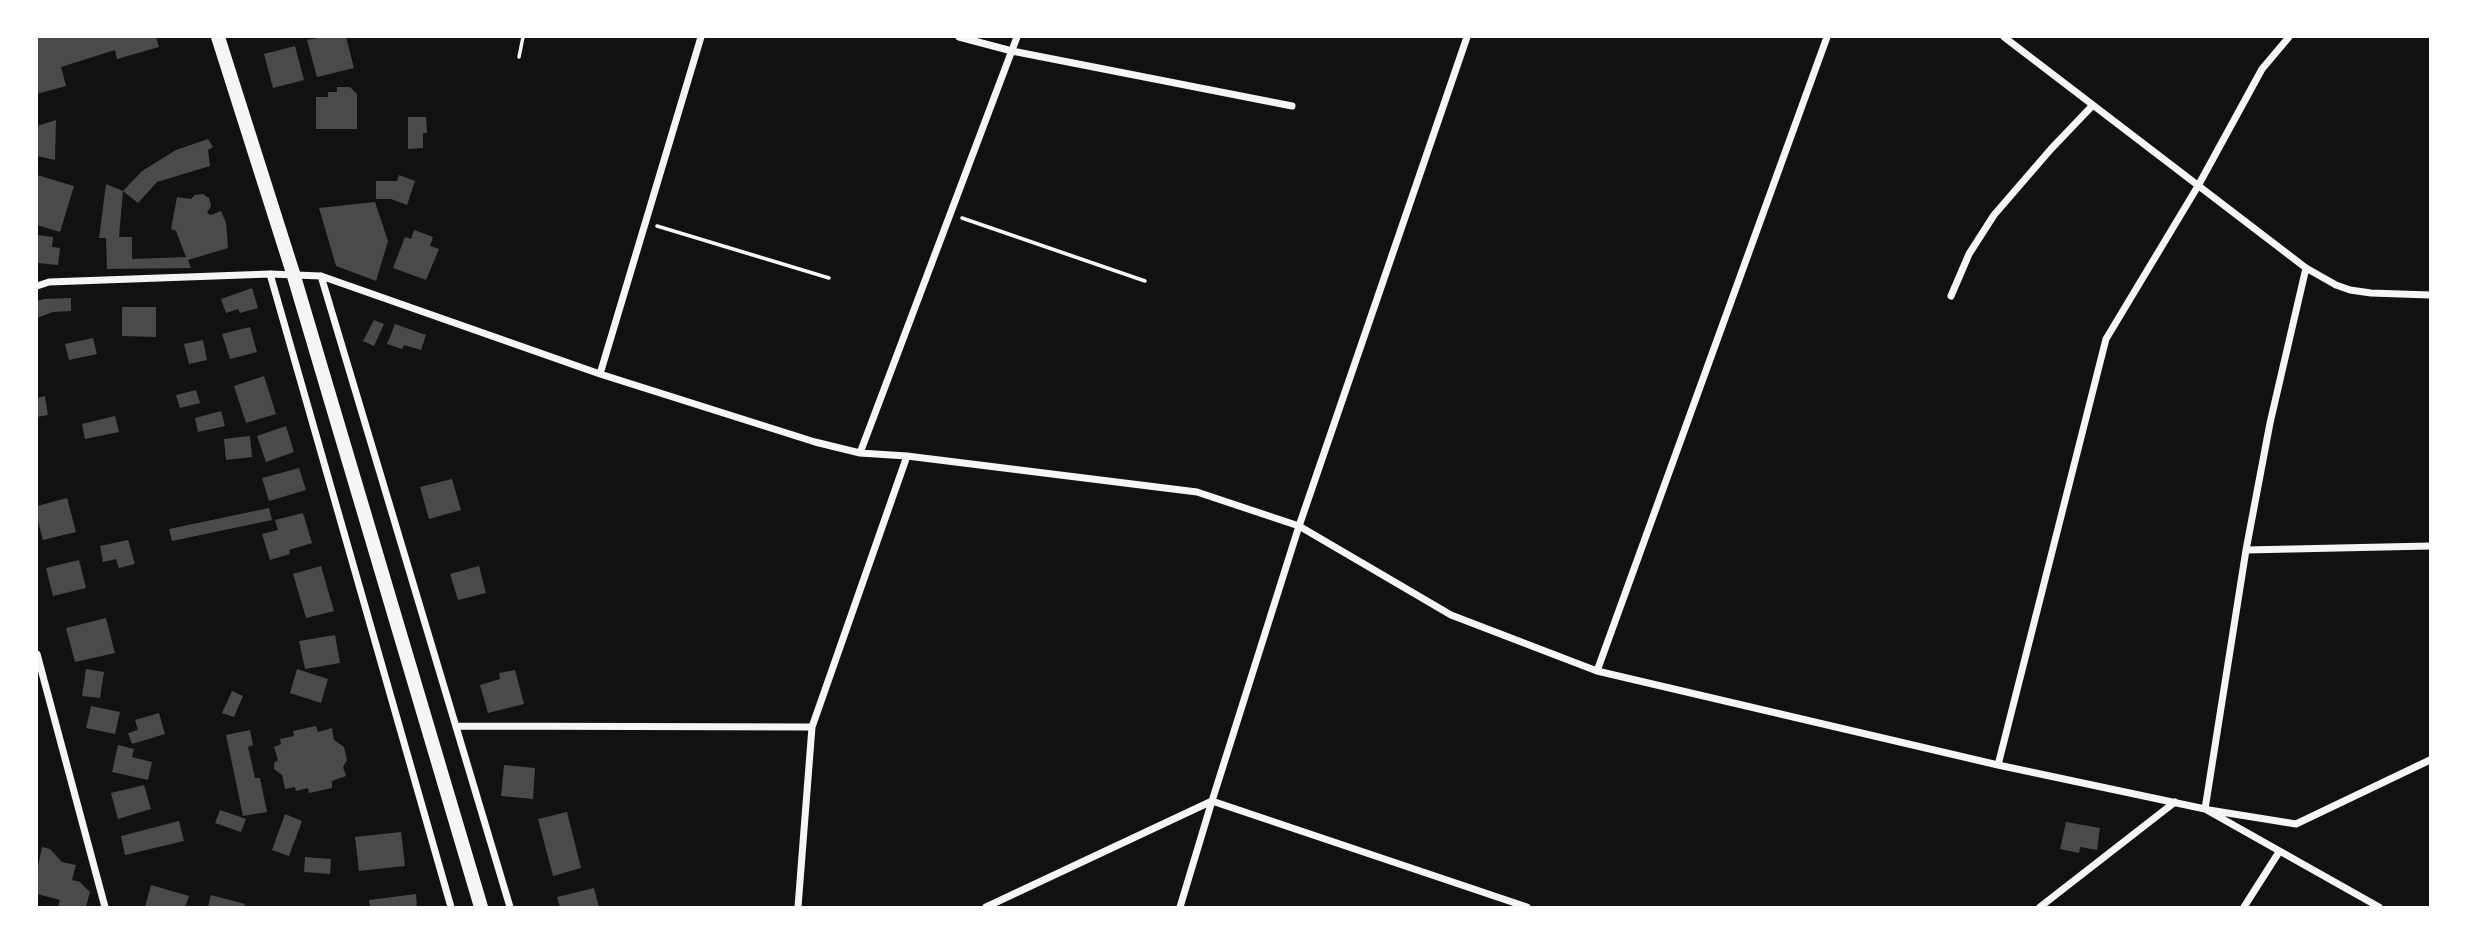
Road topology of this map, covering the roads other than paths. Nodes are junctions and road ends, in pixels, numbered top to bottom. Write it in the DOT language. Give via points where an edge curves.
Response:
graph roads {
  1 [pos="218,37"];
  2 [pos="701,37"];
  3 [pos="959,37"];
  4 [pos="1017,37"];
  5 [pos="1467,37"];
  6 [pos="1827,37"];
  7 [pos="2004,37"];
  8 [pos="2289,37"];
  9 [pos="1012,51"];
  10 [pos="2093,105"];
  11 [pos="1292,106"];
  12 [pos="2198,186"];
  13 [pos="2306,268"];
  14 [pos="293,273"];
  15 [pos="270,274"];
  16 [pos="321,276"];
  17 [pos="37,286"];
  18 [pos="2430,295"];
  19 [pos="1951,296"];
  20 [pos="600,374"];
  21 [pos="860,453"];
  22 [pos="906,456"];
  23 [pos="1299,526"];
  24 [pos="2430,546"];
  25 [pos="2246,550"];
  26 [pos="37,654"];
  27 [pos="1597,671"];
  28 [pos="456,726"];
  29 [pos="812,727"];
  30 [pos="2430,760"];
  31 [pos="1998,765"];
  32 [pos="1212,801"];
  33 [pos="2175,802"];
  34 [pos="2205,809"];
  35 [pos="2278,852"];
  36 [pos="105,907"];
  37 [pos="451,907"];
  38 [pos="481,907"];
  39 [pos="510,907"];
  40 [pos="798,907"];
  41 [pos="986,907"];
  42 [pos="1180,907"];
  43 [pos="1527,907"];
  44 [pos="2040,907"];
  45 [pos="2244,907"];
  46 [pos="2379,907"];
  1 -- 14 [label="main road"];
  2 -- 20 [label="street"];
  3 -- 9 [label="street"];
  4 -- 9 [label="street"];
  5 -- 23 [label="street"];
  6 -- 27 [label="street"];
  7 -- 10 [label="street"];
  8 -- 12 [label="street" via="2262,69"];
  9 -- 11 [label="street"];
  9 -- 21 [label="street"];
  10 -- 12 [label="street"];
  10 -- 19 [label="street" via="1994,215 1969,254"];
  12 -- 13 [label="street"];
  12 -- 31 [label="street" via="2106,339"];
  13 -- 18 [label="street" via="2350,290"];
  13 -- 25 [label="street"];
  14 -- 15 [label="street"];
  14 -- 16 [label="street"];
  14 -- 38 [label="main road"];
  15 -- 17 [label="street"];
  15 -- 37 [label="street"];
  16 -- 20 [label="street"];
  16 -- 28 [label="street"];
  20 -- 21 [label="street"];
  21 -- 22 [label="street"];
  22 -- 23 [label="street" via="1197,492"];
  22 -- 29 [label="street"];
  23 -- 27 [label="street" via="1451,615"];
  23 -- 32 [label="street"];
  24 -- 25 [label="street"];
  25 -- 34 [label="street"];
  26 -- 36 [label="street"];
  27 -- 31 [label="street"];
  28 -- 29 [label="street"];
  28 -- 39 [label="street"];
  29 -- 40 [label="street"];
  30 -- 34 [label="street" via="2296,824"];
  31 -- 33 [label="street"];
  32 -- 41 [label="street"];
  32 -- 42 [label="street"];
  32 -- 43 [label="street"];
  33 -- 34 [label="street"];
  33 -- 44 [label="street"];
  34 -- 35 [label="street"];
  35 -- 45 [label="street"];
  35 -- 46 [label="street"];
}
